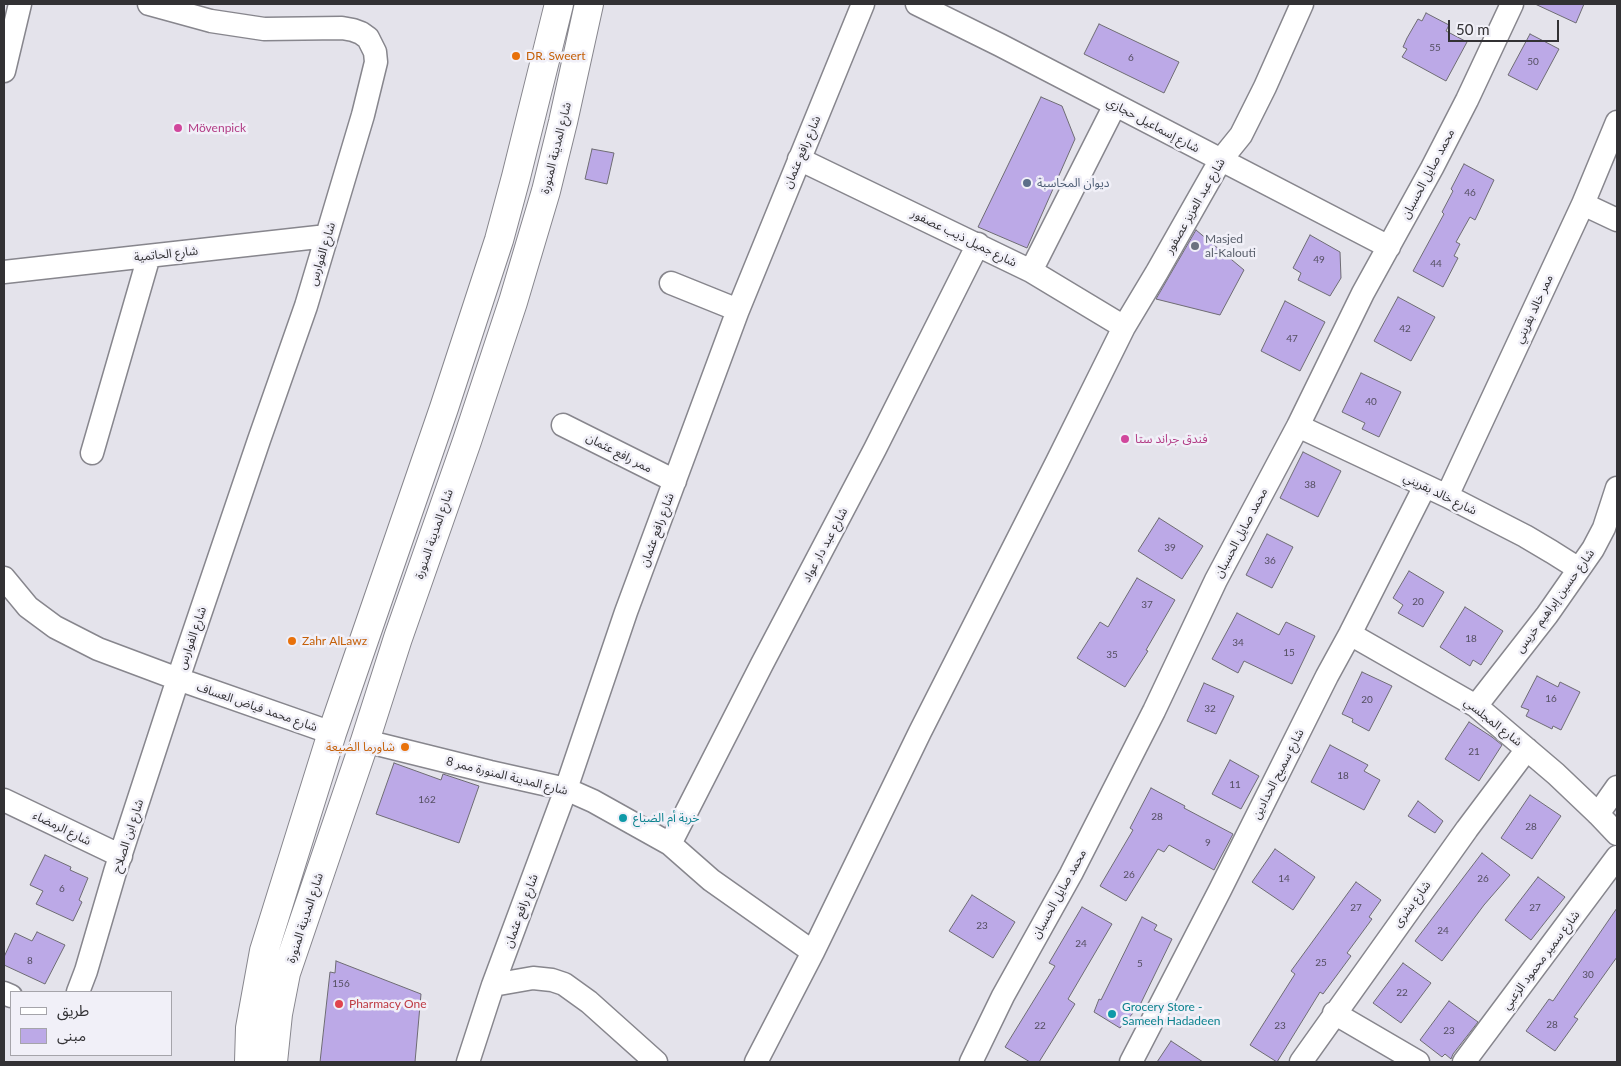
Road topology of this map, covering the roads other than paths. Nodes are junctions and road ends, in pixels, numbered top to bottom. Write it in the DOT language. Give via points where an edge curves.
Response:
graph roads {
  1 [pos="150,4"];
  2 [pos="559,4"];
  3 [pos="590,4"];
  4 [pos="863,4"];
  5 [pos="916,4"];
  6 [pos="1302,4"];
  7 [pos="1512,4"];
  8 [pos="21,7"];
  9 [pos="4,70"];
  10 [pos="1115,105"];
  11 [pos="1617,122"];
  12 [pos="799,159"];
  13 [pos="1220,161"];
  14 [pos="1582,204"];
  15 [pos="1617,220"];
  16 [pos="328,236"];
  17 [pos="978,244"];
  18 [pos="1389,247"];
  19 [pos="149,256"];
  20 [pos="1031,271"];
  21 [pos="4,272"];
  22 [pos="671,283"];
  23 [pos="738,310"];
  24 [pos="1124,327"];
  25 [pos="563,424"];
  26 [pos="1298,426"];
  27 [pos="92,453"];
  28 [pos="675,481"];
  29 [pos="1425,486"];
  30 [pos="1617,488"];
  31 [pos="1447,496"];
  32 [pos="1579,569"];
  33 [pos="4,578"];
  34 [pos="1350,634"];
  35 [pos="178,680"];
  36 [pos="1476,706"];
  37 [pos="332,733"];
  38 [pos="365,742"];
  39 [pos="1527,749"];
  40 [pos="1617,787"];
  41 [pos="566,789"];
  42 [pos="4,800"];
  43 [pos="1598,814"];
  44 [pos="1617,834"];
  45 [pos="670,844"];
  46 [pos="121,856"];
  47 [pos="1617,857"];
  48 [pos="813,952"];
  49 [pos="493,985"];
  50 [pos="78,991"];
  51 [pos="1334,1013"];
  52 [pos="278,1014"];
  53 [pos="250,1028"];
  54 [pos="974,1061"];
  55 [pos="232,1062"];
  56 [pos="249,1062"];
  57 [pos="273,1062"];
  58 [pos="285,1062"];
  59 [pos="468,1062"];
  60 [pos="656,1062"];
  61 [pos="756,1062"];
  62 [pos="1131,1062"];
  63 [pos="1301,1062"];
  64 [pos="1418,1062"];
  65 [pos="1464,1062"];
  1 -- 16 [label="street, شارع الفوارس" via="229,24 264,29 342,28 362,33 368,38 376,62"];
  2 -- 37 [label="main road" via="499,240"];
  3 -- 38 [label="main road, شارع المدينة المنورة" via="546,191 516,293"];
  4 -- 12 [label="street, شارع رافع عثمان"];
  5 -- 10 [label="street, شارع إسماعيل حجازي"];
  6 -- 13 [label="street, شارع عبد العزيز عصفور" via="1241,136"];
  7 -- 18 [label="street, محمد صايل الحسبان" via="1458,117"];
  8 -- 9 [label="street"];
  10 -- 13 [label="street, شارع إسماعيل حجازي"];
  10 -- 20 [label="street"];
  11 -- 14 [label="street, ممر خالد بقريني"];
  12 -- 17 [label="street, شارع جميل ذيب عصفور"];
  12 -- 23 [label="street, شارع رافع عثمان"];
  13 -- 18 [label="street, شارع إسماعيل حجازي"];
  13 -- 24 [label="street, شارع عبد العزيز عصفور"];
  14 -- 15 [label="street"];
  14 -- 31 [label="street, ممر خالد بقريني"];
  16 -- 19 [label="street, شارع الحاتمية"];
  16 -- 35 [label="street, شارع الفوارس"];
  17 -- 20 [label="street, شارع جميل ذيب عصفور"];
  17 -- 45 [label="street, شارع عبد دار عواد" via="876,449"];
  18 -- 26 [label="street, محمد صايل الحسبان"];
  19 -- 21 [label="street, شارع الحاتمية"];
  19 -- 27 [label="street"];
  20 -- 24 [label="street, شارع جميل ذيب عصفور"];
  22 -- 23 [label="street"];
  23 -- 28 [label="street, شارع رافع عثمان"];
  24 -- 48 [label="street, شارع عبد العزيز عصفور" via="915,741"];
  25 -- 28 [label="street, ممر رافع عثمان"];
  26 -- 29 [label="street, شارع خالد بقريني"];
  26 -- 54 [label="street, محمد صايل الحسبان" via="1216,580 1084,848 1002,996"];
  28 -- 41 [label="street, شارع رافع عثمان"];
  29 -- 31 [label="street, شارع خالد بقريني"];
  29 -- 34 [label="street, شارع سميح الحدادين"];
  30 -- 32 [label="street, شارع حسين إبراهيم خريس" via="1604,528"];
  31 -- 32 [label="street, شارع خالد بقريني" via="1532,540"];
  32 -- 36 [label="street, شارع حسين إبراهيم خريس"];
  33 -- 35 [label="street, شارع محمد فياض العساف" via="28,607 55,627 98,649"];
  34 -- 36 [label="street, شارع المجلسي"];
  34 -- 62 [label="street, شارع سميح الحدادين"];
  35 -- 37 [label="street, شارع محمد فياض العساف"];
  35 -- 46 [label="street, شارع ابن الصلاح"];
  36 -- 39 [label="street, شارع المجلسي"];
  37 -- 53 [label="main road" via="264,951"];
  38 -- 41 [label="street, شارع المدينة المنورة ممر 8"];
  38 -- 52 [label="main road, شارع المدينة المنورة" via="299,933"];
  39 -- 43 [label="street, شارع المجلسي"];
  39 -- 51 [label="street, شارع بشرى"];
  40 -- 43 [label="street"];
  41 -- 45 [label="street, شارع المدينة المنورة ممر 8"];
  41 -- 49 [label="street, شارع رافع عثمان"];
  42 -- 46 [label="street, شارع الرمضاء"];
  43 -- 44 [label="street, شارع المجلسي"];
  45 -- 48 [label="street, شارع المدينة المنورة ممر 8" via="711,880"];
  46 -- 50 [label="street, شارع ابن الصلاح"];
  47 -- 65 [label="street, شارع سمير محمود الزعبي"];
  48 -- 61 [label="street, شارع عبد العزيز عصفور"];
  49 -- 59 [label="street, شارع رافع عثمان"];
  49 -- 60 [label="street" via="533,978 564,984"];
  51 -- 63 [label="street, شارع بشرى"];
  51 -- 64 [label="street"];
  52 -- 57 [label="main road, شارع المدينة المنورة"];
  52 -- 58 [label="main road"];
  53 -- 55 [label="main road" via="235,1043"];
  53 -- 56 [label="main road"];
}
